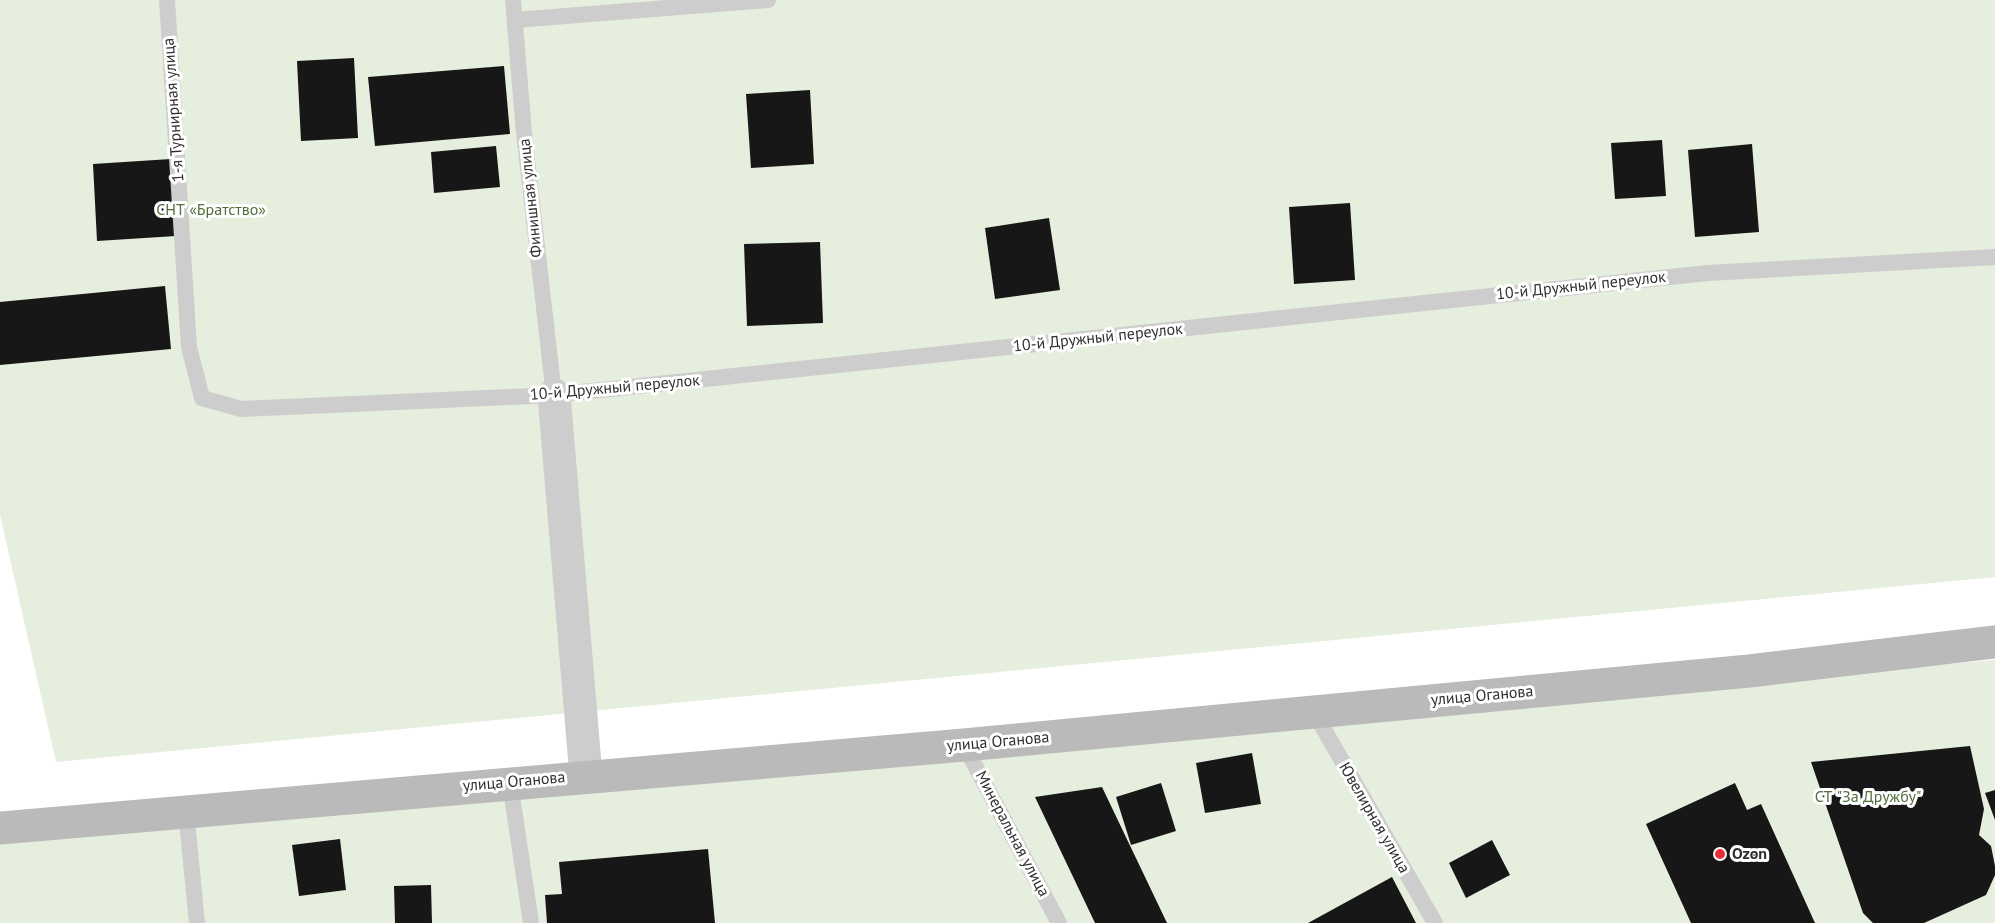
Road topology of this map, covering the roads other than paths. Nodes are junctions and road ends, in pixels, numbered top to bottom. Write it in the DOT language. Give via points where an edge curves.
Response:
graph roads {
  1 [pos="167,0"];
  2 [pos="513,0"];
  3 [pos="768,0"];
  4 [pos="515,20"];
  5 [pos="1995,257"];
  6 [pos="554,395"];
  7 [pos="202,398"];
  8 [pos="1995,642"];
  9 [pos="1314,712"];
  10 [pos="964,745"];
  11 [pos="586,776"];
  12 [pos="510,783"];
  13 [pos="186,812"];
  14 [pos="0,828"];
  15 [pos="197,923"];
  16 [pos="531,923"];
  17 [pos="1059,923"];
  18 [pos="1435,923"];
  1 -- 7 [label="lane, 1-я Турнирная улица" via="189,347"];
  2 -- 4 [label="lane, Финишная улица"];
  3 -- 4 [label="lane"];
  4 -- 6 [label="lane, Финишная улица"];
  5 -- 6 [label="lane, 10-й Дружный переулок" via="1708,273"];
  6 -- 7 [label="lane, 10-й Дружный переулок" via="242,409"];
  6 -- 11 [label="street"];
  8 -- 9 [label="main road, улица Оганова" via="1749,671"];
  9 -- 10 [label="main road, улица Оганова"];
  9 -- 18 [label="lane, Ювелирная улица"];
  10 -- 11 [label="main road, улица Оганова"];
  10 -- 17 [label="lane, Минеральная улица"];
  11 -- 12 [label="main road, улица Оганова"];
  12 -- 13 [label="main road, улица Оганова"];
  12 -- 16 [label="lane"];
  13 -- 14 [label="main road, улица Оганова"];
  13 -- 15 [label="lane"];
}
